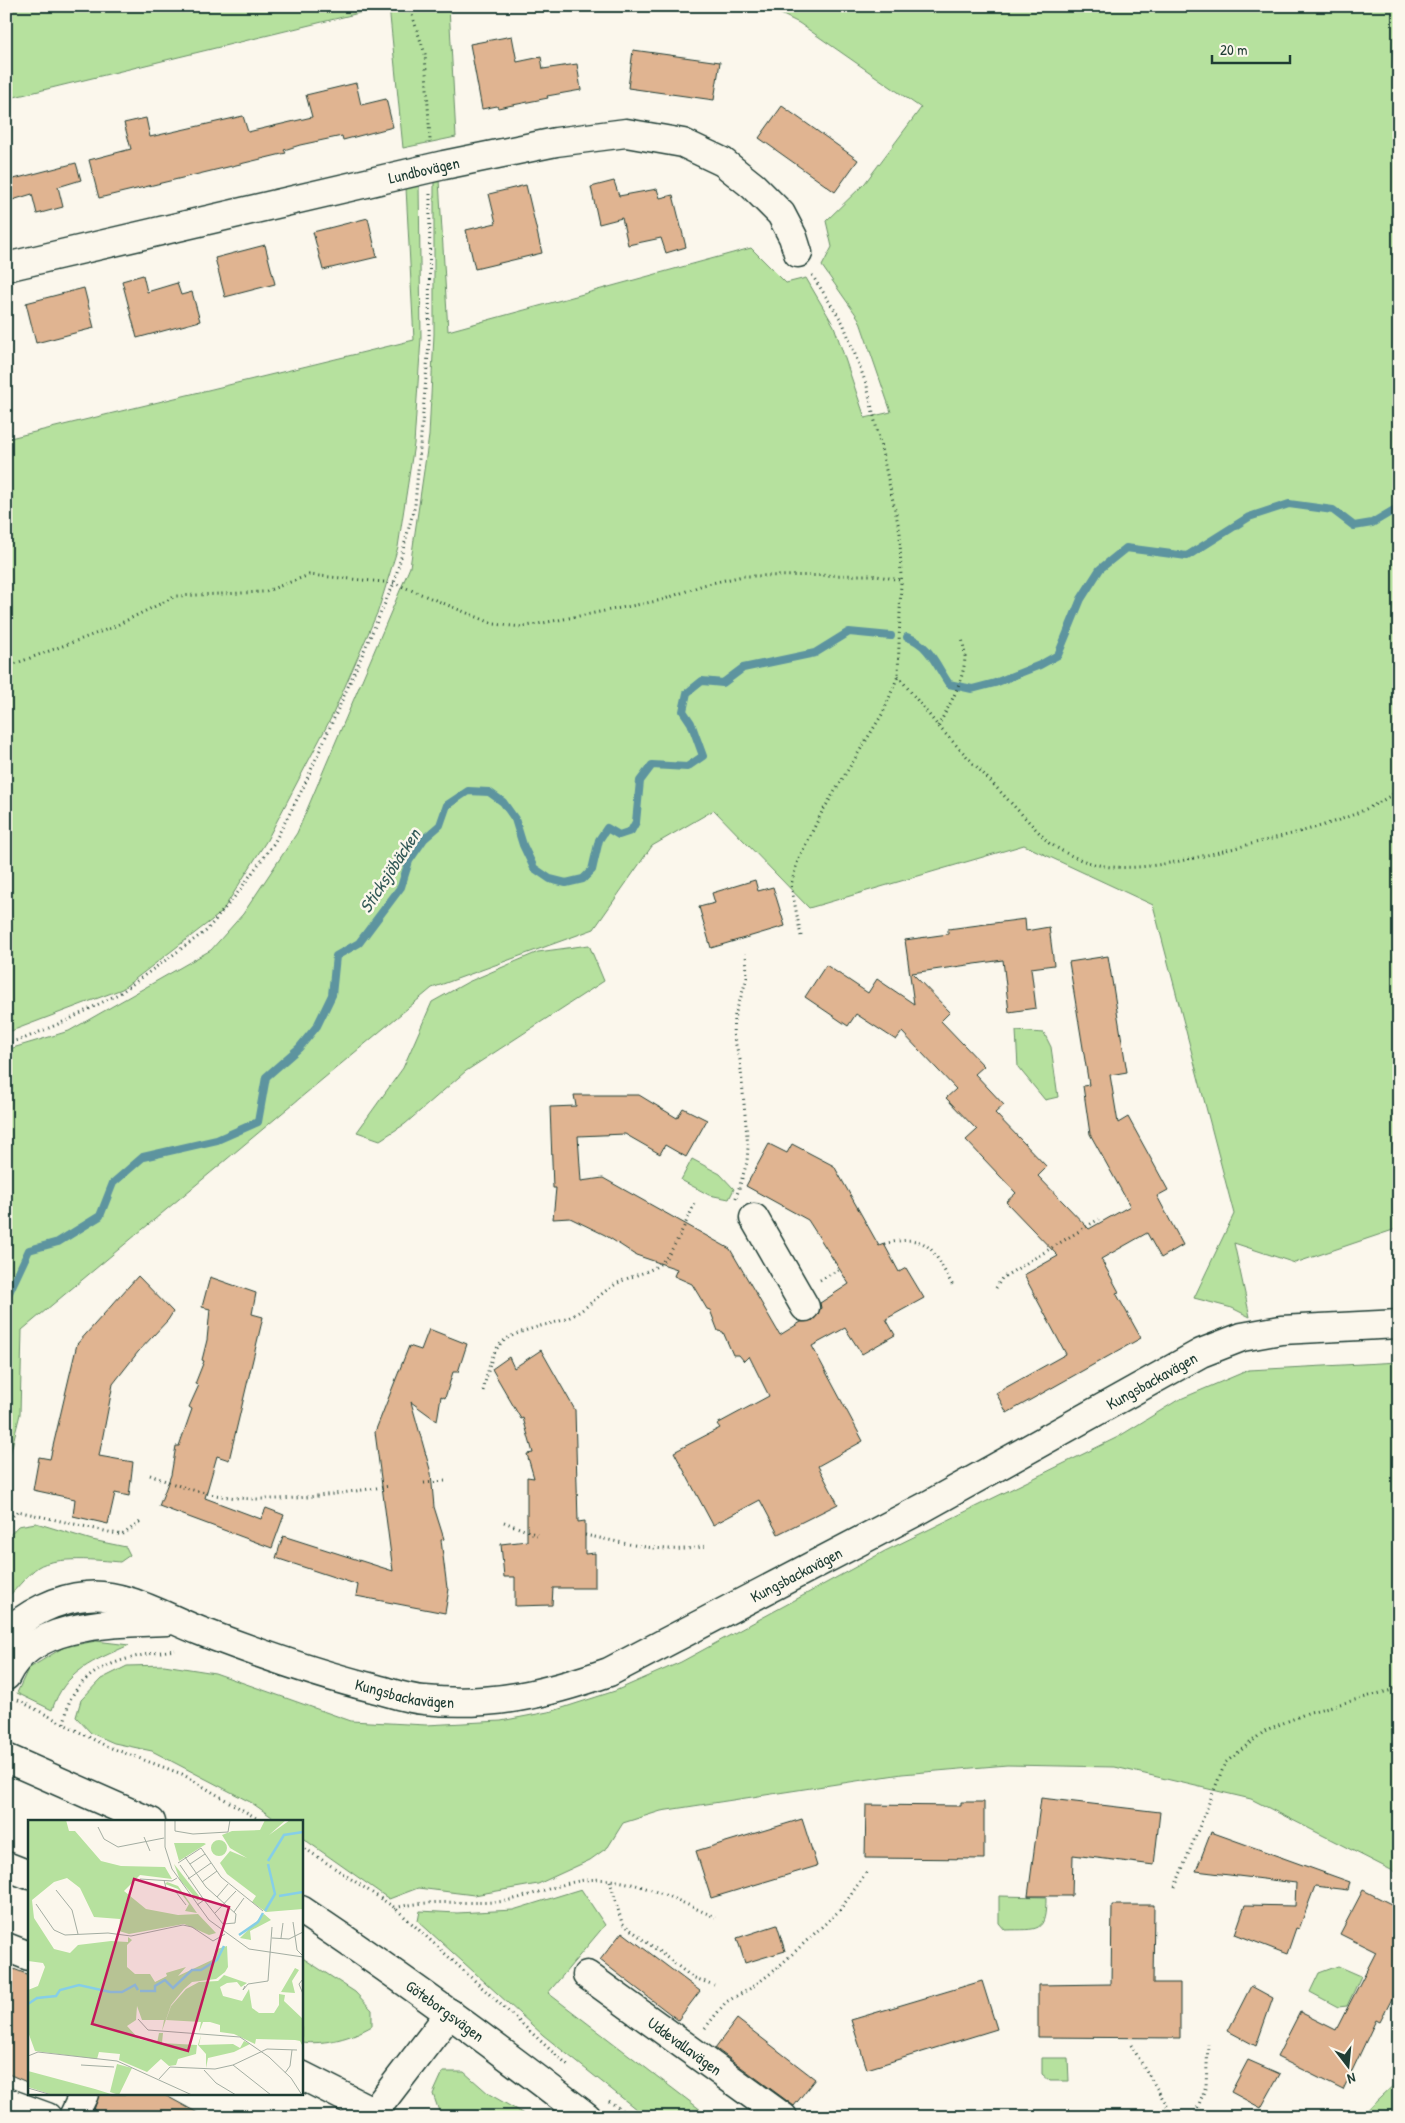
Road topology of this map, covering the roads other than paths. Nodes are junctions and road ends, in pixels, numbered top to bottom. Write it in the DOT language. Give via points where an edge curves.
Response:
graph roads {
  1 [pos="798,253"];
  2 [pos="6,267"];
  3 [pos="744,1212"];
  4 [pos="805,1307"];
  5 [pos="1399,1324"];
  6 [pos="174,1621"];
  7 [pos="6,1634"];
  8 [pos="10,1687"];
  9 [pos="6,1758"];
  10 [pos="146,1820"];
  11 [pos="6,1866"];
  12 [pos="28,1875"];
  13 [pos="302,1911"];
  14 [pos="6,1947"];
  15 [pos="28,1956"];
  16 [pos="587,1975"];
  17 [pos="450,2013"];
  18 [pos="302,2076"];
  19 [pos="83,2096"];
  20 [pos="6,2102"];
  21 [pos="595,2106"];
  22 [pos="377,2115"];
  23 [pos="47,2117"];
  24 [pos="73,2117"];
  25 [pos="783,2117"];
  1 -- 2 [label="street, Lundbovägen" via="781,214 723,162 683,144 626,133 556,142 430,169"];
  3 -- 4 [label="street"];
  5 -- 6 [label="street, Kungsbackavägen" via="1281,1330 1242,1337 1201,1353 923,1508 609,1672 524,1698 422,1700 322,1675"];
  6 -- 7 [label="street, Kungsbackavägen" via="127,1600 87,1595 53,1604 14,1625"];
  6 -- 8 [label="street, Kungsbackavägen" via="99,1624 69,1630 35,1644 11,1665"];
  9 -- 10 [label="street"];
  11 -- 12 [label="street"];
  13 -- 17 [label="street, Göteborgsvägen"];
  14 -- 15 [label="street"];
  16 -- 25 [label="street, Uddevallavägen"];
  17 -- 21 [label="street, Göteborgsvägen"];
  17 -- 22 [label="street"];
  18 -- 22 [label="street"];
  19 -- 24 [label="street"];
  20 -- 23 [label="street"];
}
